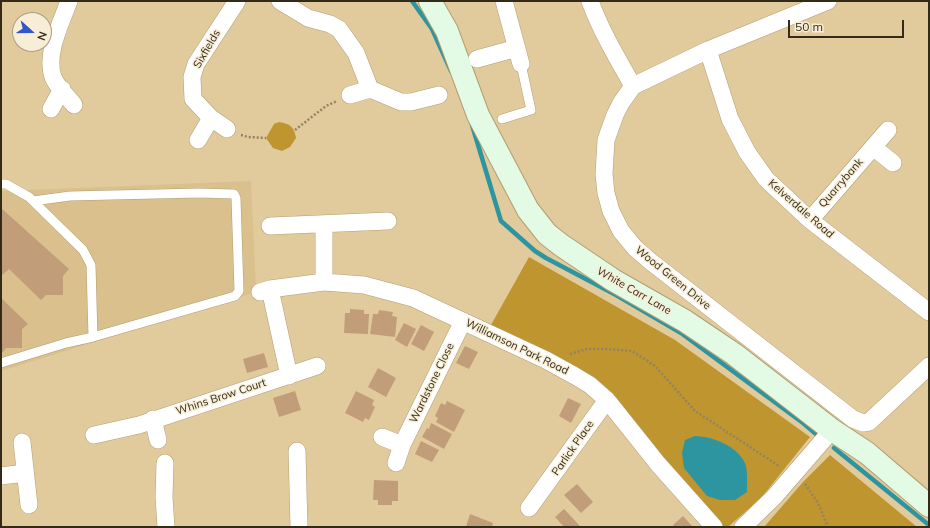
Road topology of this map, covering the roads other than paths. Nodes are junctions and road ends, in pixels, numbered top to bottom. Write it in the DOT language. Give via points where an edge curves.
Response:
graph roads {
  1 [pos="69,1"];
  2 [pos="237,1"];
  3 [pos="280,1"];
  4 [pos="430,1"];
  5 [pos="504,1"];
  6 [pos="590,1"];
  7 [pos="828,1"];
  8 [pos="517,48"];
  9 [pos="708,50"];
  10 [pos="477,59"];
  11 [pos="521,64"];
  12 [pos="633,86"];
  13 [pos="62,89"];
  14 [pos="370,89"];
  15 [pos="350,95"];
  16 [pos="439,95"];
  17 [pos="74,105"];
  18 [pos="51,108"];
  19 [pos="211,118"];
  20 [pos="502,119"];
  21 [pos="227,129"];
  22 [pos="888,130"];
  23 [pos="198,140"];
  24 [pos="873,147"];
  25 [pos="893,163"];
  26 [pos="1,184"];
  27 [pos="33,202"];
  28 [pos="810,220"];
  29 [pos="388,221"];
  30 [pos="324,224"];
  31 [pos="270,226"];
  32 [pos="324,282"];
  33 [pos="929,312"];
  34 [pos="463,321"];
  35 [pos="93,337"];
  36 [pos="1,363"];
  37 [pos="317,366"];
  38 [pos="929,366"];
  39 [pos="289,376"];
  40 [pos="607,400"];
  41 [pos="153,419"];
  42 [pos="832,430"];
  43 [pos="94,435"];
  44 [pos="382,437"];
  45 [pos="158,440"];
  46 [pos="22,442"];
  47 [pos="402,445"];
  48 [pos="297,451"];
  49 [pos="164,463"];
  50 [pos="396,463"];
  51 [pos="25,473"];
  52 [pos="1,476"];
  53 [pos="539,503"];
  54 [pos="29,505"];
  55 [pos="929,506"];
  56 [pos="166,527"];
  57 [pos="299,527"];
  58 [pos="714,527"];
  59 [pos="743,527"];
  1 -- 13 [label="street" via="52,48 53,78"];
  2 -- 19 [label="street, Sixfields" via="196,64 192,77 193,99"];
  3 -- 14 [label="street" via="308,18 339,29 356,53"];
  4 -- 42 [label="street, White Carr Lane" via="447,31 478,115 528,210 547,234 613,280 705,334"];
  5 -- 8 [label="street"];
  6 -- 12 [label="street" via="597,20"];
  7 -- 9 [label="street"];
  8 -- 10 [label="street"];
  8 -- 11 [label="street"];
  9 -- 12 [label="street"];
  9 -- 28 [label="street, Kelverdale Road" via="730,119 747,152 766,179"];
  11 -- 20 [label="lane" via="532,110"];
  12 -- 38 [label="street, Wood Green Drive" via="615,115 606,140 604,174 611,211 621,231 650,262 853,419 863,423 869,422"];
  13 -- 17 [label="street"];
  13 -- 18 [label="street"];
  14 -- 15 [label="street"];
  14 -- 16 [label="street" via="401,102"];
  19 -- 21 [label="street, Sixfields"];
  19 -- 23 [label="street"];
  22 -- 24 [label="street, Quarrybank"];
  24 -- 25 [label="street"];
  24 -- 28 [label="street, Quarrybank"];
  26 -- 27 [label="lane" via="6,184"];
  27 -- 35 [label="lane" via="83,250 91,265"];
  27 -- 35 [label="lane" via="70,196 199,193 234,194 236,198 238,293 235,296"];
  28 -- 33 [label="street, Kelverdale Road"];
  29 -- 30 [label="street"];
  30 -- 31 [label="street"];
  30 -- 32 [label="street"];
  32 -- 34 [label="street, Williamson Park Road" via="364,284 414,298"];
  32 -- 39 [label="street, Williamson Park Road" via="265,291"];
  34 -- 40 [label="street, Williamson Park Road" via="556,366 590,385"];
  34 -- 47 [label="street, Wardstone Close"];
  35 -- 36 [label="lane"];
  37 -- 39 [label="street, Whins Brow Court"];
  39 -- 41 [label="street, Whins Brow Court"];
  40 -- 53 [label="street, Parlick Place"];
  40 -- 58 [label="street, Williamson Park Road" via="658,464"];
  41 -- 43 [label="street, Whins Brow Court" via="139,425"];
  41 -- 45 [label="street"];
  42 -- 55 [label="street, White Carr Lane" via="867,453"];
  42 -- 59 [label="street" via="794,475"];
  44 -- 47 [label="street"];
  46 -- 51 [label="street"];
  47 -- 50 [label="street, Wardstone Close"];
  48 -- 57 [label="street"];
  49 -- 56 [label="street"];
  51 -- 52 [label="street"];
  51 -- 54 [label="street"];
}
